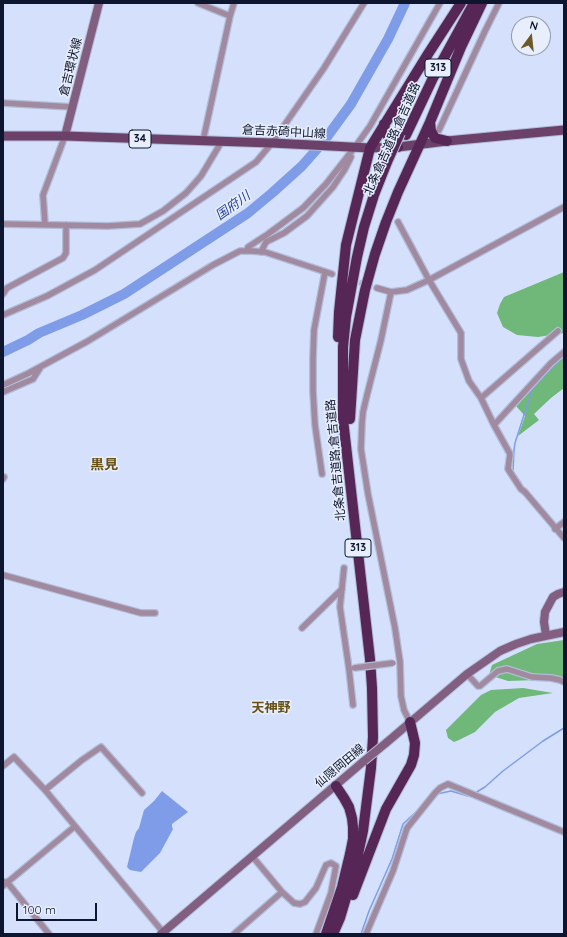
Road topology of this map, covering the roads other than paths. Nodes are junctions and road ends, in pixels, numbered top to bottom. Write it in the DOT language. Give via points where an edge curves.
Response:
graph roads {
  1 [pos="99,3"];
  2 [pos="198,3"];
  3 [pos="234,3"];
  4 [pos="364,3"];
  5 [pos="440,3"];
  6 [pos="461,3"];
  7 [pos="468,3"];
  8 [pos="474,3"];
  9 [pos="482,3"];
  10 [pos="499,3"];
  11 [pos="230,16"];
  12 [pos="3,103"];
  13 [pos="73,107"];
  14 [pos="430,122"];
  15 [pos="384,124"];
  16 [pos="439,130"];
  17 [pos="564,130"];
  18 [pos="403,134"];
  19 [pos="3,136"];
  20 [pos="65,136"];
  21 [pos="203,141"];
  22 [pos="222,141"];
  23 [pos="447,141"];
  24 [pos="275,143"];
  25 [pos="419,145"];
  26 [pos="351,147"];
  27 [pos="398,147"];
  28 [pos="370,148"];
  29 [pos="564,207"];
  30 [pos="398,222"];
  31 [pos="3,224"];
  32 [pos="45,224"];
  33 [pos="66,225"];
  34 [pos="247,251"];
  35 [pos="261,252"];
  36 [pos="325,272"];
  37 [pos="332,274"];
  38 [pos="429,280"];
  39 [pos="377,288"];
  40 [pos="391,292"];
  41 [pos="3,294"];
  42 [pos="3,316"];
  43 [pos="558,331"];
  44 [pos="564,352"];
  45 [pos="40,367"];
  46 [pos="3,385"];
  47 [pos="3,392"];
  48 [pos="481,398"];
  49 [pos="347,419"];
  50 [pos="494,425"];
  51 [pos="322,474"];
  52 [pos="564,522"];
  53 [pos="556,529"];
  54 [pos="564,538"];
  55 [pos="344,568"];
  56 [pos="3,575"];
  57 [pos="342,589"];
  58 [pos="564,592"];
  59 [pos="155,613"];
  60 [pos="302,628"];
  61 [pos="564,632"];
  62 [pos="546,635"];
  63 [pos="400,662"];
  64 [pos="352,668"];
  65 [pos="467,674"];
  66 [pos="564,682"];
  67 [pos="353,705"];
  68 [pos="410,722"];
  69 [pos="3,766"];
  70 [pos="336,786"];
  71 [pos="45,790"];
  72 [pos="142,792"];
  73 [pos="74,827"];
  74 [pos="564,832"];
  75 [pos="252,856"];
  76 [pos="4,883"];
  77 [pos="282,892"];
  78 [pos="344,919"];
  79 [pos="323,930"];
  80 [pos="162,933"];
  81 [pos="49,934"];
  82 [pos="234,934"];
  83 [pos="316,934"];
  84 [pos="333,934"];
  85 [pos="339,934"];
  86 [pos="366,934"];
  1 -- 13 [label="main road, 倉吉環状線"];
  2 -- 11 [label="street"];
  3 -- 11 [label="street"];
  4 -- 24 [label="street"];
  5 -- 26 [label="street" via="370,126"];
  6 -- 15 [label="highway"];
  7 -- 18 [label="highway, 北条倉吉道路;倉吉道路 / 313" via="428,76"];
  8 -- 18 [label="highway, 北条倉吉道路;倉吉道路 / 313"];
  9 -- 14 [label="highway"];
  10 -- 16 [label="street"];
  11 -- 21 [label="street"];
  12 -- 13 [label="street"];
  13 -- 20 [label="main road, 倉吉環状線"];
  14 -- 23 [label="highway" via="435,138"];
  14 -- 25 [label="highway"];
  15 -- 27 [label="highway" via="391,142"];
  15 -- 28 [label="highway"];
  17 -- 23 [label="main road, 倉吉赤碕中山線 / 34"];
  18 -- 49 [label="highway, 北条倉吉道路;倉吉道路 / 313, bridge" via="374,195 356,257 343,347 343,385"];
  19 -- 20 [label="main road, 倉吉赤碕中山線 / 34"];
  20 -- 21 [label="main road, 倉吉赤碕中山線 / 34"];
  20 -- 32 [label="street" via="43,195"];
  21 -- 22 [label="main road, 倉吉赤碕中山線 / 34"];
  22 -- 24 [label="main road, 倉吉赤碕中山線 / 34"];
  22 -- 33 [label="street" via="201,176 186,193 154,217 136,225"];
  23 -- 25 [label="main road, 倉吉赤碕中山線 / 34"];
  24 -- 26 [label="main road, 倉吉赤碕中山線 / 34"];
  24 -- 42 [label="street" via="256,162 95,270"];
  25 -- 27 [label="main road, 倉吉赤碕中山線 / 34"];
  25 -- 49 [label="highway" via="386,222 365,290 356,340"];
  26 -- 28 [label="main road, 倉吉赤碕中山線 / 34"];
  26 -- 34 [label="street" via="326,184 303,208 248,247"];
  26 -- 35 [label="street" via="345,169 333,187 307,216 284,233 266,242"];
  27 -- 28 [label="main road, 倉吉赤碕中山線 / 34"];
  28 -- 49 [label="highway" via="346,245 339,312 338,382"];
  29 -- 38 [label="street"];
  30 -- 38 [label="street"];
  31 -- 32 [label="street"];
  32 -- 33 [label="street"];
  33 -- 41 [label="street" via="66,253 63,258 7,288"];
  34 -- 35 [label="street"];
  34 -- 45 [label="street" via="240,251 213,266"];
  35 -- 36 [label="street"];
  36 -- 37 [label="street"];
  36 -- 51 [label="street" via="314,330 313,359 315,425"];
  38 -- 40 [label="street" via="407,290"];
  38 -- 48 [label="street" via="461,333 461,359 469,381"];
  39 -- 40 [label="street"];
  40 -- 63 [label="street" via="364,406 362,448 368,494"];
  43 -- 48 [label="street"];
  44 -- 50 [label="street"];
  45 -- 46 [label="street"];
  45 -- 47 [label="street" via="33,379"];
  48 -- 50 [label="street"];
  49 -- 78 [label="highway, 北条倉吉道路;倉吉道路 / 313" via="374,659 378,737 374,794 367,832"];
  49 -- 84 [label="highway, 北条倉吉道路;倉吉道路 / 313" via="370,659 373,737 363,831 352,877"];
  50 -- 53 [label="street" via="510,454 508,469 521,489"];
  52 -- 53 [label="street"];
  53 -- 54 [label="street"];
  55 -- 57 [label="street"];
  56 -- 59 [label="street" via="141,613"];
  57 -- 60 [label="street"];
  57 -- 64 [label="street" via="340,607"];
  58 -- 62 [label="main road" via="553,597 545,612"];
  61 -- 62 [label="main road, 仙隠岡田線"];
  62 -- 65 [label="main road, 仙隠岡田線" via="500,651"];
  63 -- 64 [label="street, bridge"];
  63 -- 68 [label="street" via="402,703"];
  64 -- 67 [label="street"];
  65 -- 66 [label="street" via="478,686 498,671 507,669 532,677"];
  65 -- 68 [label="main road, 仙隠岡田線"];
  68 -- 70 [label="main road, 仙隠岡田線, bridge"];
  68 -- 78 [label="highway" via="415,744 411,765 386,809"];
  69 -- 71 [label="street" via="14,756"];
  70 -- 75 [label="main road, 仙隠岡田線"];
  70 -- 79 [label="highway" via="349,807 353,839 342,887"];
  71 -- 72 [label="street" via="101,747"];
  71 -- 73 [label="street"];
  73 -- 76 [label="street"];
  73 -- 80 [label="street"];
  74 -- 86 [label="street" via="448,784 440,788 407,828"];
  75 -- 77 [label="street"];
  75 -- 80 [label="main road, 仙隠岡田線"];
  76 -- 81 [label="street"];
  77 -- 79 [label="street" via="294,903 305,902 316,888 326,865 331,863 336,866"];
  77 -- 82 [label="street"];
  78 -- 85 [label="highway, 北条倉吉道路;倉吉道路 / 313"];
  79 -- 83 [label="street"];
}
